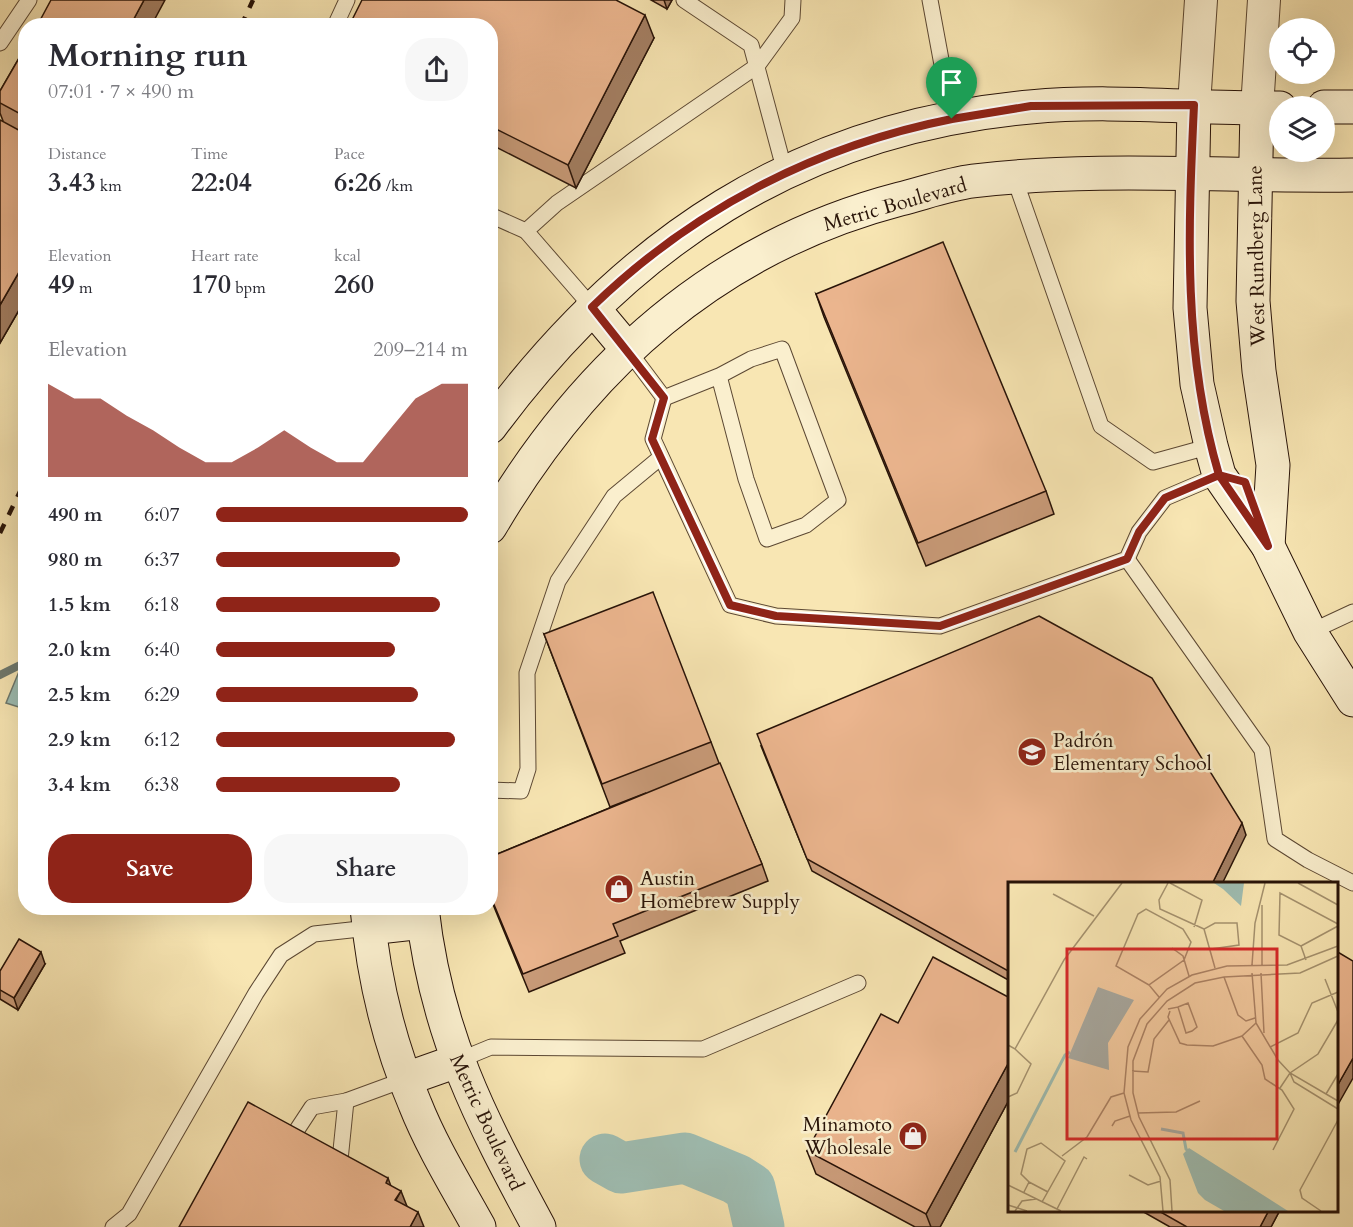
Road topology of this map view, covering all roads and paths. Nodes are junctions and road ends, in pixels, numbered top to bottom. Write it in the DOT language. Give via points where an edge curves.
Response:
graph roads {
  1 [pos="29,0"];
  2 [pos="347,0"];
  3 [pos="684,0"];
  4 [pos="793,0"];
  5 [pos="930,0"];
  6 [pos="1201,0"];
  7 [pos="1264,0"];
  8 [pos="338,18"];
  9 [pos="0,43"];
  10 [pos="758,66"];
  11 [pos="1194,105"];
  12 [pos="1335,107"];
  13 [pos="1353,107"];
  14 [pos="1268,108"];
  15 [pos="952,119"];
  16 [pos="785,172"];
  17 [pos="1191,175"];
  18 [pos="1353,175"];
  19 [pos="1014,177"];
  20 [pos="1254,177"];
  21 [pos="498,219"];
  22 [pos="526,231"];
  23 [pos="592,307"];
  24 [pos="628,350"];
  25 [pos="718,376"];
  26 [pos="664,398"];
  27 [pos="498,417"];
  28 [pos="661,457"];
  29 [pos="1215,460"];
  30 [pos="498,514"];
  31 [pos="1268,546"];
  32 [pos="1127,559"];
  33 [pos="1353,612"];
  34 [pos="1310,632"];
  35 [pos="1353,700"];
  36 [pos="498,790"];
  37 [pos="1353,883"];
  38 [pos="423,915"];
  39 [pos="368,918"];
  40 [pos="858,983"];
  41 [pos="457,1061"];
  42 [pos="406,1079"];
  43 [pos="346,1101"];
  44 [pos="289,1142"];
  45 [pos="339,1170"];
  46 [pos="113,1227"];
  47 [pos="479,1227"];
  48 [pos="539,1227"];
  1 -- 9 [label="lane"];
  2 -- 8 [label="lane"];
  3 -- 10 [label="lane" via="751,45"];
  4 -- 10 [label="lane" via="792,18"];
  5 -- 15 [label="lane"];
  6 -- 11 [label="street"];
  7 -- 14 [label="street, West Rundberg Lane"];
  10 -- 16 [label="lane"];
  10 -- 22 [label="lane" via="557,203"];
  11 -- 14 [label="main road"];
  11 -- 15 [label="main road" via="1031,106"];
  11 -- 17 [label="main road"];
  12 -- 13 [label="main road"];
  14 -- 20 [label="main road, West Rundberg Lane"];
  15 -- 16 [label="main road" via="905,129"];
  16 -- 23 [label="main road" via="695,223 648,257"];
  17 -- 19 [label="main road, Metric Boulevard" via="1096,173"];
  17 -- 20 [label="main road, Metric Boulevard"];
  17 -- 29 [label="main road" via="1190,308 1197,384"];
  18 -- 20 [label="main road, Metric Boulevard"];
  19 -- 24 [label="main road, Metric Boulevard" via="969,182 829,221 726,273"];
  19 -- 29 [label="lane" via="1101,426 1153,462"];
  20 -- 31 [label="main road, West Rundberg Lane" via="1252,301 1273,465"];
  21 -- 22 [label="lane"];
  22 -- 23 [label="lane"];
  23 -- 24 [label="main road"];
  23 -- 27 [label="main road" via="561,338"];
  24 -- 26 [label="lane"];
  24 -- 30 [label="main road, Metric Boulevard" via="556,427"];
  25 -- 25 [label="lane" via="746,479 767,538 806,525 838,500 782,350 750,359"];
  25 -- 26 [label="lane"];
  26 -- 28 [label="lane" via="652,439"];
  28 -- 32 [label="lane" via="730,605 776,616 940,626"];
  28 -- 36 [label="lane" via="614,496 558,581 527,673 528,769 521,791"];
  29 -- 31 [label="main road" via="1245,482"];
  29 -- 32 [label="lane" via="1165,498 1139,532"];
  31 -- 34 [label="main road, West Rundberg Lane"];
  32 -- 37 [label="lane" via="1262,750 1275,839"];
  33 -- 34 [label="lane"];
  34 -- 35 [label="main road, West Rundberg Lane"];
  38 -- 39 [label="main road"];
  38 -- 41 [label="main road, Metric Boulevard" via="434,982"];
  39 -- 42 [label="main road" via="394,1047"];
  39 -- 46 [label="lane" via="314,934 281,955 135,1205"];
  40 -- 41 [label="lane" via="703,1050 492,1047"];
  41 -- 42 [label="main road"];
  41 -- 48 [label="main road, Metric Boulevard" via="489,1134"];
  42 -- 43 [label="lane"];
  42 -- 47 [label="main road" via="438,1153"];
  43 -- 44 [label="lane" via="312,1107"];
  43 -- 45 [label="lane"];
}
